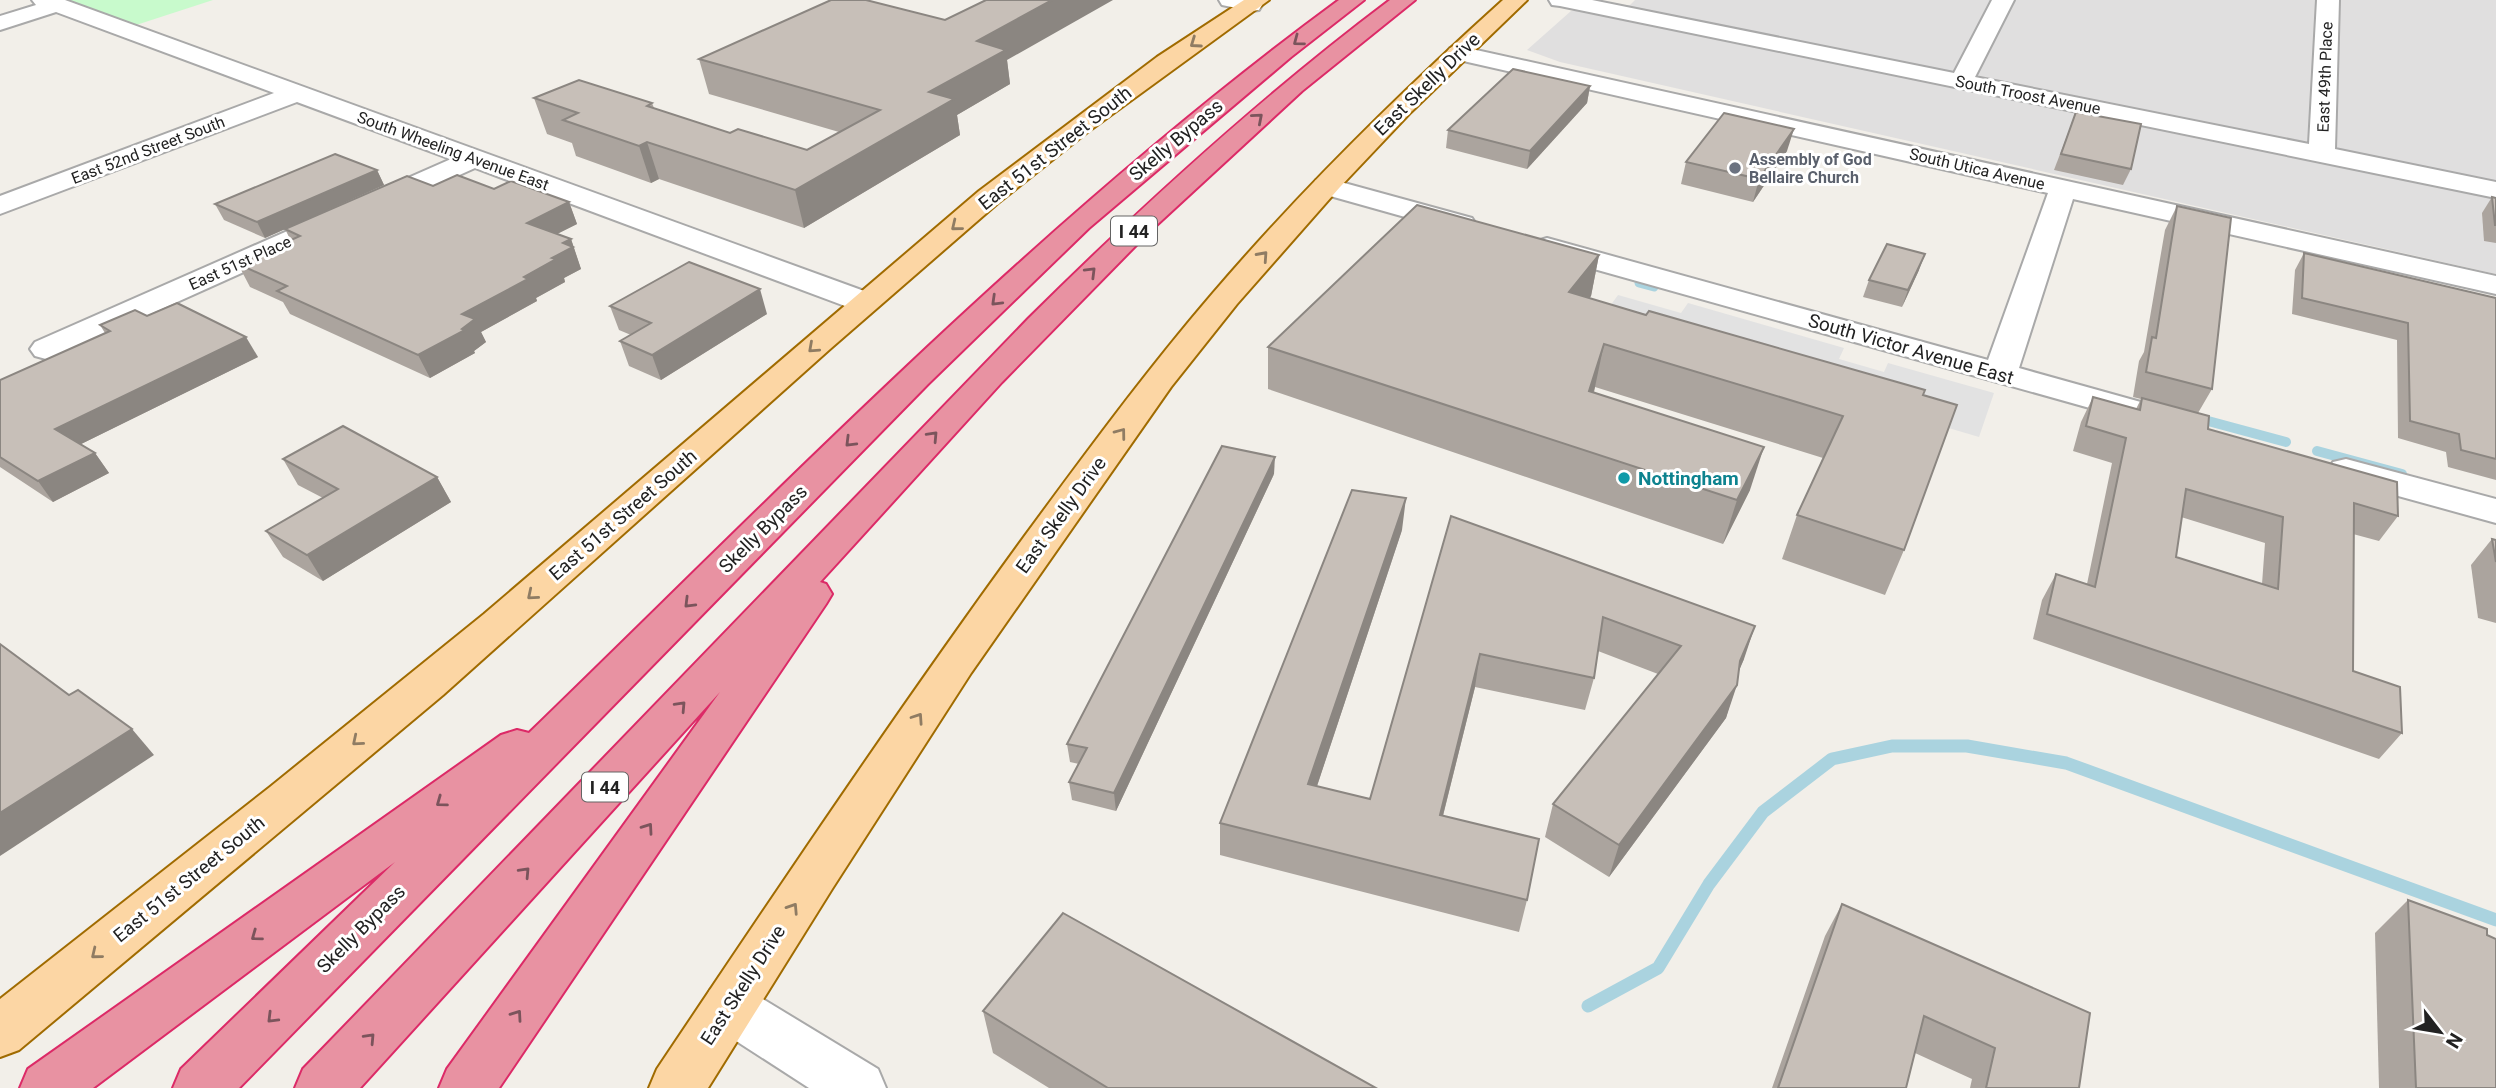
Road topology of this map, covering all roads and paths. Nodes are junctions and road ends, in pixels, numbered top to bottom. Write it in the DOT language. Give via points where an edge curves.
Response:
graph roads {
  1 [pos="1353,0"];
  2 [pos="1404,0"];
  3 [pos="1516,0"];
  4 [pos="1560,0"];
  5 [pos="1685,0"];
  6 [pos="2003,0"];
  7 [pos="2328,0"];
  8 [pos="1246,2"];
  9 [pos="50,3"];
  10 [pos="1664,21"];
  11 [pos="0,23"];
  12 [pos="1458,52"];
  13 [pos="1961,82"];
  14 [pos="295,94"];
  15 [pos="2322,155"];
  16 [pos="473,159"];
  17 [pos="1325,186"];
  18 [pos="2063,188"];
  19 [pos="2496,190"];
  20 [pos="0,206"];
  21 [pos="2496,285"];
  22 [pos="864,302"];
  23 [pos="46,349"];
  24 [pos="2000,373"];
  25 [pos="2166,420"];
  26 [pos="2323,463"];
  27 [pos="887,486"];
  28 [pos="2496,511"];
  29 [pos="615,676"];
  30 [pos="729,1006"];
  31 [pos="0,1032"];
  32 [pos="48,1088"];
  33 [pos="201,1088"];
  34 [pos="323,1088"];
  35 [pos="467,1088"];
  36 [pos="677,1088"];
  37 [pos="858,1088"];
  1 -- 29 [label="highway, Skelly Bypass / I 44, one-way" via="1283,52 1079,222"];
  27 -- 2 [label="highway, Skelly Bypass / I 44, one-way" via="1091,272 1168,199 1319,66"];
  3 -- 12 [label="main road, East Skelly Drive"];
  4 -- 10 [label="street, South Troost Avenue"];
  5 -- 10 [label="street"];
  6 -- 13 [label="street"];
  7 -- 15 [label="street, East 49th Place"];
  8 -- 22 [label="main road, East 51st Street South, one-way" via="994,195"];
  9 -- 11 [label="street"];
  9 -- 14 [label="street, South Wheeling Avenue East"];
  10 -- 13 [label="street, South Troost Avenue"];
  12 -- 17 [label="main road, East Skelly Drive"];
  12 -- 18 [label="street, South Utica Avenue"];
  13 -- 15 [label="street, South Troost Avenue"];
  14 -- 16 [label="street, South Wheeling Avenue East"];
  14 -- 20 [label="street, East 52nd Street South"];
  15 -- 19 [label="street, South Troost Avenue"];
  16 -- 22 [label="street, South Wheeling Avenue East"];
  16 -- 23 [label="street, East 51st Place"];
  17 -- 24 [label="street, South Victor Avenue East"];
  30 -- 17 [label="main road, East Skelly Drive, one-way" via="973,636 1057,520 1224,300"];
  18 -- 21 [label="street, South Utica Avenue"];
  18 -- 24 [label="street"];
  22 -- 31 [label="main road, East 51st Street South, one-way" via="565,567"];
  24 -- 25 [label="street, South Victor Avenue East"];
  26 -- 28 [label="street"];
  34 -- 27 [label="highway, Skelly Bypass / I 44, one-way"];
  35 -- 27 [label="highway, one-way"];
  29 -- 32 [label="highway, one-way"];
  29 -- 33 [label="highway, Skelly Bypass / I 44, one-way"];
  30 -- 36 [label="main road, East Skelly Drive"];
  30 -- 37 [label="street"];
}
